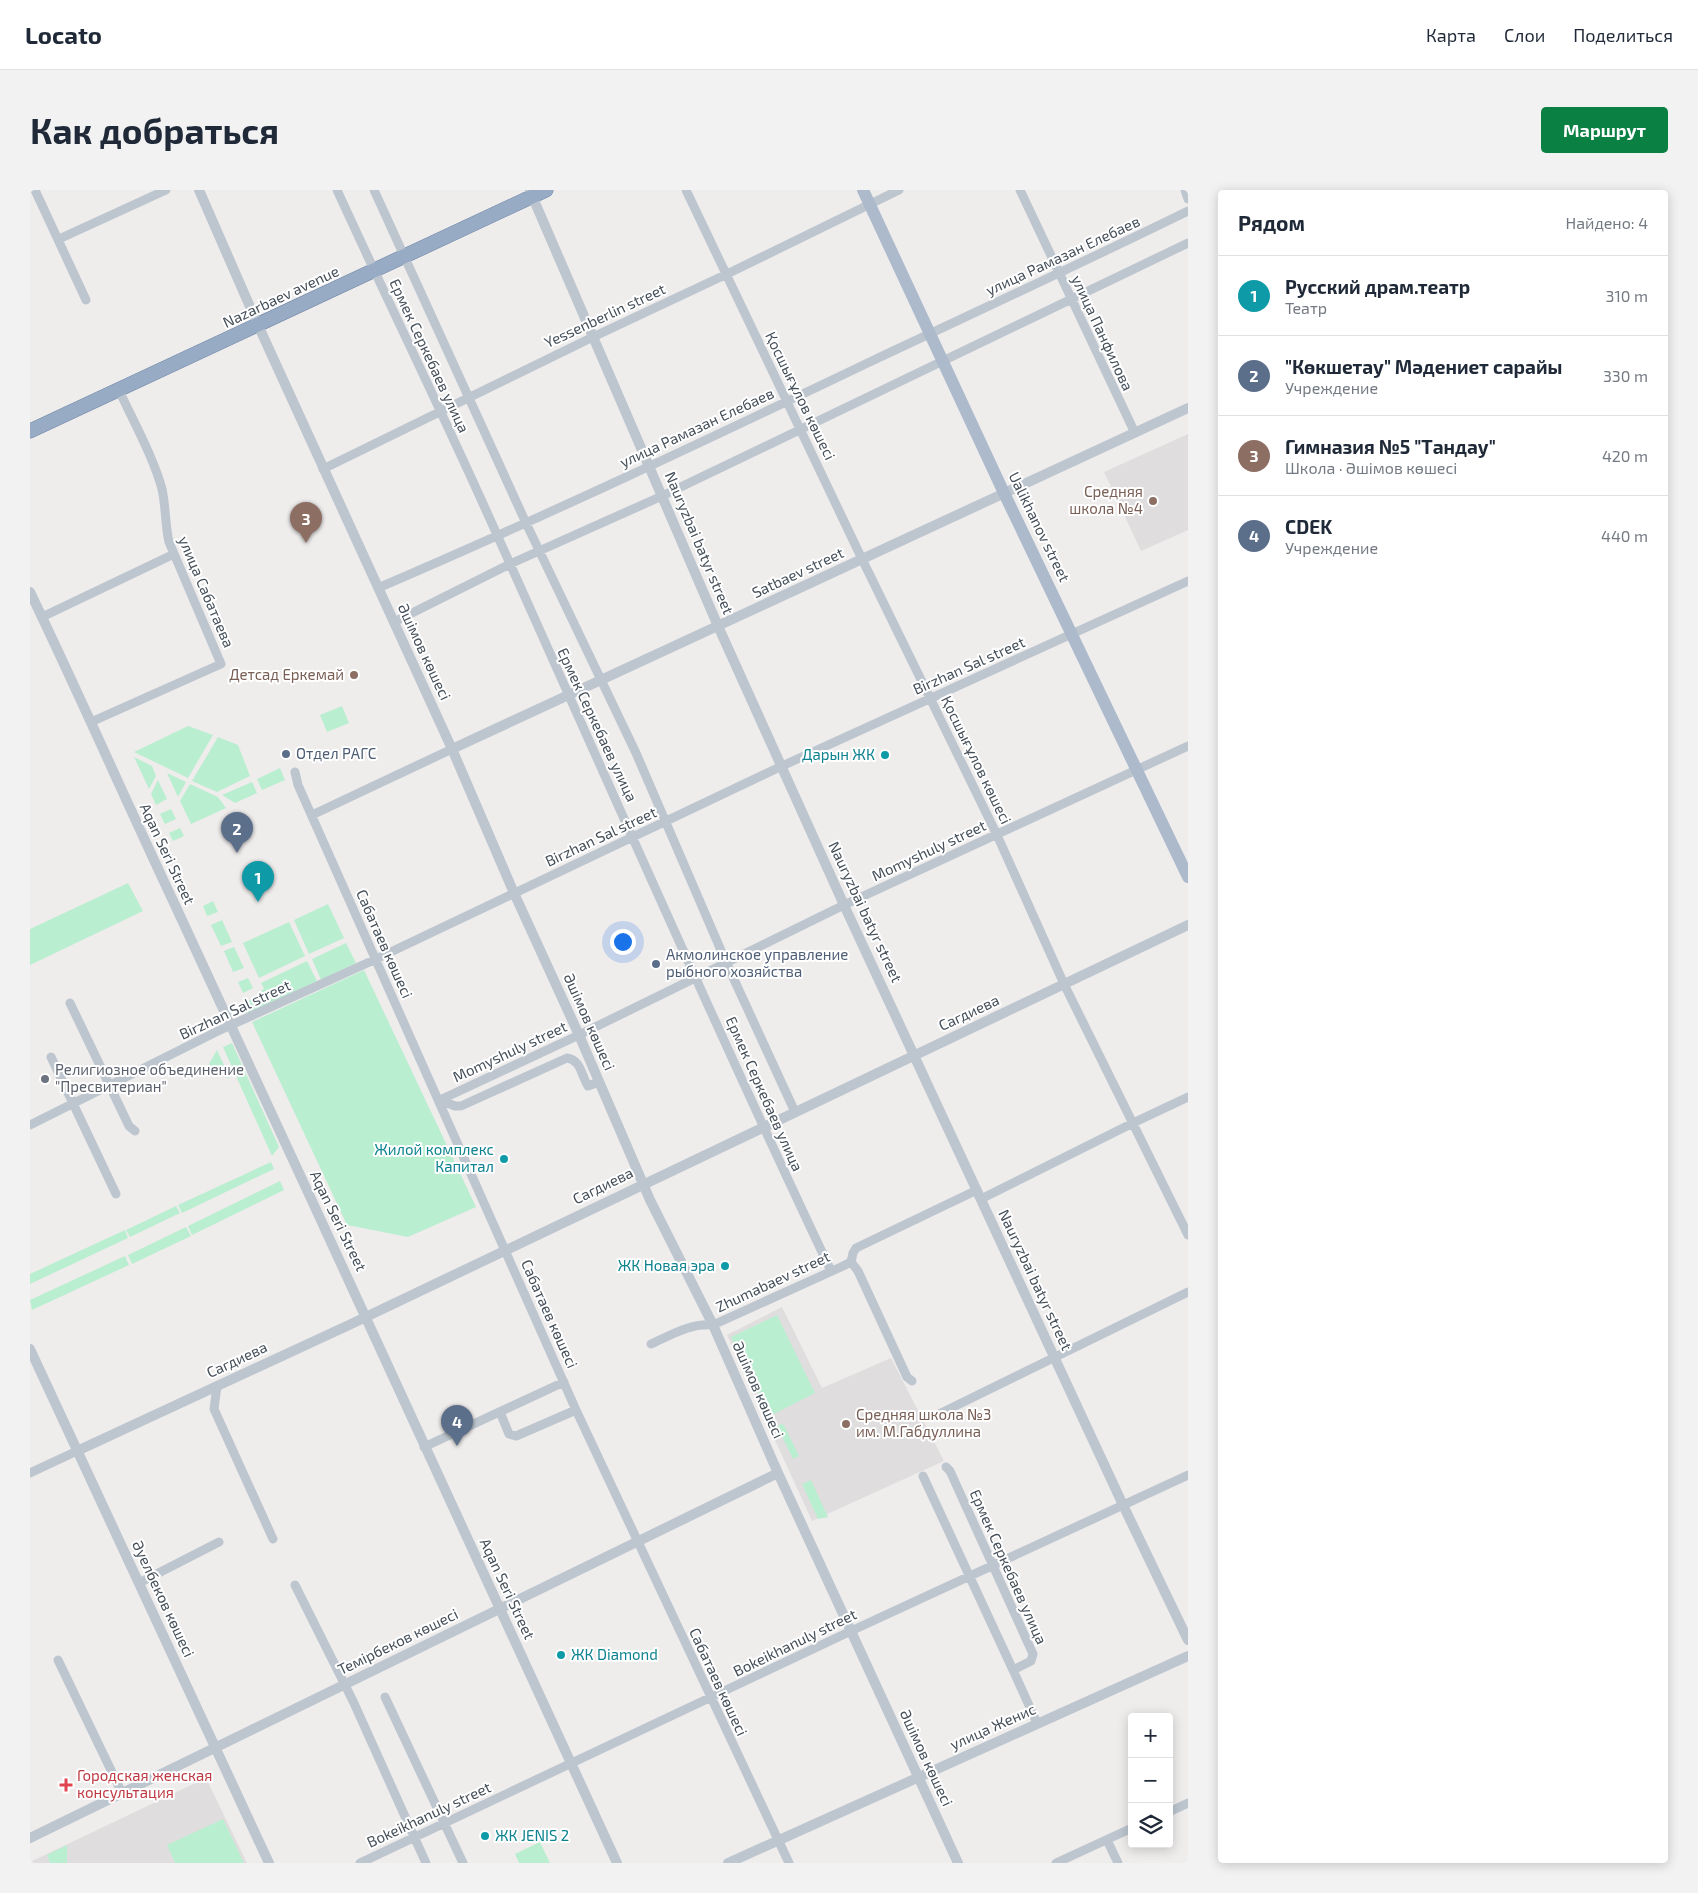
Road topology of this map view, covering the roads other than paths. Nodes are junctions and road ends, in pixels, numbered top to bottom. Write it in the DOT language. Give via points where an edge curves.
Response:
graph roads {
  1 [pos="36,190"];
  2 [pos="166,190"];
  3 [pos="199,190"];
  4 [pos="337,190"];
  5 [pos="374,190"];
  6 [pos="546,190"];
  7 [pos="686,190"];
  8 [pos="863,190"];
  9 [pos="899,190"];
  10 [pos="1020,190"];
  11 [pos="1185,190"];
  12 [pos="531,193"];
  13 [pos="1188,199"];
  14 [pos="870,205"];
  15 [pos="1188,211"];
  16 [pos="58,239"];
  17 [pos="1188,243"];
  18 [pos="404,257"];
  19 [pos="374,271"];
  20 [pos="727,274"];
  21 [pos="1059,274"];
  22 [pos="1071,298"];
  23 [pos="86,300"];
  24 [pos="258,325"];
  25 [pos="930,334"];
  26 [pos="593,336"];
  27 [pos="942,360"];
  28 [pos="119,390"];
  29 [pos="468,398"];
  30 [pos="787,401"];
  31 [pos="1188,408"];
  32 [pos="440,412"];
  33 [pos="801,430"];
  34 [pos="30,431"];
  35 [pos="1134,433"];
  36 [pos="649,466"];
  37 [pos="324,469"];
  38 [pos="1004,493"];
  39 [pos="662,496"];
  40 [pos="526,523"];
  41 [pos="498,536"];
  42 [pos="540,551"];
  43 [pos="174,554"];
  44 [pos="862,559"];
  45 [pos="510,564"];
  46 [pos="1188,581"];
  47 [pos="378,588"];
  48 [pos="30,592"];
  49 [pos="42,617"];
  50 [pos="394,622"];
  51 [pos="718,626"];
  52 [pos="1072,634"];
  53 [pos="600,681"];
  54 [pos="568,696"];
  55 [pos="930,699"];
  56 [pos="90,722"];
  57 [pos="1188,746"];
  58 [pos="452,749"];
  59 [pos="782,766"];
  60 [pos="1138,771"];
  61 [pos="295,772"];
  62 [pos="312,815"];
  63 [pos="665,822"];
  64 [pos="997,835"];
  65 [pos="633,837"];
  66 [pos="1188,877"];
  67 [pos="514,893"];
  68 [pos="844,905"];
  69 [pos="1188,925"];
  70 [pos="376,959"];
  71 [pos="726,962"];
  72 [pos="696,977"];
  73 [pos="1064,984"];
  74 [pos="70,1003"];
  75 [pos="231,1026"];
  76 [pos="579,1035"];
  77 [pos="914,1056"];
  78 [pos="51,1057"];
  79 [pos="600,1082"];
  80 [pos="110,1086"];
  81 [pos="1188,1097"];
  82 [pos="440,1100"];
  83 [pos="74,1103"];
  84 [pos="794,1112"];
  85 [pos="1132,1123"];
  86 [pos="30,1125"];
  87 [pos="764,1127"];
  88 [pos="135,1131"];
  89 [pos="643,1184"];
  90 [pos="116,1194"];
  91 [pos="979,1194"];
  92 [pos="1188,1235"];
  93 [pos="506,1250"];
  94 [pos="851,1262"];
  95 [pos="831,1271"];
  96 [pos="1188,1292"];
  97 [pos="367,1316"];
  98 [pos="712,1325"];
  99 [pos="651,1344"];
  100 [pos="30,1349"];
  101 [pos="1054,1357"];
  102 [pos="912,1381"];
  103 [pos="564,1382"];
  104 [pos="217,1386"];
  105 [pos="576,1410"];
  106 [pos="500,1412"];
  107 [pos="933,1417"];
  108 [pos="424,1447"];
  109 [pos="77,1451"];
  110 [pos="946,1467"];
  111 [pos="778,1473"];
  112 [pos="30,1474"];
  113 [pos="1188,1474"];
  114 [pos="923,1476"];
  115 [pos="1123,1505"];
  116 [pos="273,1539"];
  117 [pos="219,1542"];
  118 [pos="638,1542"];
  119 [pos="994,1565"];
  120 [pos="970,1576"];
  121 [pos="139,1583"];
  122 [pos="295,1585"];
  123 [pos="499,1609"];
  124 [pos="851,1631"];
  125 [pos="1188,1640"];
  126 [pos="1188,1656"];
  127 [pos="58,1660"];
  128 [pos="1013,1670"];
  129 [pos="343,1685"];
  130 [pos="385,1696"];
  131 [pos="711,1698"];
  132 [pos="1038,1723"];
  133 [pos="215,1748"];
  134 [pos="571,1763"];
  135 [pos="917,1777"];
  136 [pos="122,1793"];
  137 [pos="1188,1803"];
  138 [pos="1173,1810"];
  139 [pos="444,1824"];
  140 [pos="1128,1830"];
  141 [pos="30,1838"];
  142 [pos="414,1838"];
  143 [pos="778,1840"];
  144 [pos="1107,1840"];
  145 [pos="269,1863"];
  146 [pos="360,1863"];
  147 [pos="426,1863"];
  148 [pos="463,1863"];
  149 [pos="617,1863"];
  150 [pos="728,1863"];
  151 [pos="789,1863"];
  152 [pos="958,1863"];
  153 [pos="1056,1863"];
  154 [pos="1118,1863"];
  1 -- 16 [label="street"];
  2 -- 16 [label="street"];
  3 -- 24 [label="street, Әшімов көшесі"];
  4 -- 19 [label="street, Ермек Серкебаев улица"];
  5 -- 18 [label="street, Ермек Серкебаев улица"];
  6 -- 12 [label="highway, Nazarbaev avenue"];
  7 -- 20 [label="street, Қосшығұлов көшесі"];
  8 -- 14 [label="main road, Ualikhanov street"];
  9 -- 14 [label="street, Yessenberlin street"];
  10 -- 21 [label="street, улица Панфилова"];
  11 -- 13 [label="street"];
  12 -- 18 [label="highway, Nazarbaev avenue"];
  12 -- 26 [label="street, Nauryzbai batyr street"];
  14 -- 20 [label="street, Yessenberlin street"];
  14 -- 25 [label="main road, Ualikhanov street"];
  15 -- 21 [label="street, улица Рамазан Елебаев"];
  16 -- 23 [label="street"];
  17 -- 22 [label="street"];
  18 -- 19 [label="highway, Nazarbaev avenue"];
  18 -- 29 [label="street, Ермек Серкебаев улица"];
  19 -- 24 [label="highway, Nazarbaev avenue"];
  19 -- 32 [label="street, Ермек Серкебаев улица"];
  20 -- 26 [label="street, Yessenberlin street"];
  20 -- 30 [label="street, Қосшығұлов көшесі"];
  21 -- 22 [label="street, улица Панфилова"];
  21 -- 25 [label="street, улица Рамазан Елебаев"];
  22 -- 27 [label="street"];
  22 -- 35 [label="street, улица Панфилова"];
  24 -- 28 [label="highway, Nazarbaev avenue"];
  24 -- 37 [label="street, Әшімов көшесі"];
  25 -- 27 [label="main road, Ualikhanov street"];
  25 -- 30 [label="street, улица Рамазан Елебаев"];
  26 -- 29 [label="street, Yessenberlin street"];
  26 -- 36 [label="street, Nauryzbai batyr street"];
  27 -- 33 [label="street"];
  27 -- 38 [label="main road, Ualikhanov street"];
  28 -- 34 [label="highway, Nazarbaev avenue"];
  28 -- 43 [label="street, улица Сабатаева" via="157,474 166,530"];
  29 -- 32 [label="street, Yessenberlin street"];
  29 -- 40 [label="street, Ермек Серкебаев улица"];
  30 -- 33 [label="street, Қосшығұлов көшесі"];
  30 -- 36 [label="street, улица Рамазан Елебаев"];
  31 -- 35 [label="street, Satbaev street"];
  32 -- 37 [label="street, Yessenberlin street"];
  32 -- 41 [label="street, Ермек Серкебаев улица"];
  33 -- 39 [label="street"];
  33 -- 44 [label="street, Қосшығұлов көшесі"];
  35 -- 38 [label="street, Satbaev street"];
  36 -- 39 [label="street, Nauryzbai batyr street"];
  36 -- 40 [label="street, улица Рамазан Елебаев"];
  37 -- 47 [label="street, Әшімов көшесі"];
  38 -- 44 [label="street, Satbaev street"];
  38 -- 52 [label="main road, Ualikhanov street"];
  39 -- 42 [label="street"];
  39 -- 51 [label="street, Nauryzbai batyr street"];
  40 -- 41 [label="street, улица Рамазан Елебаев"];
  40 -- 42 [label="street, Ермек Серкебаев улица"];
  41 -- 45 [label="street, Ермек Серкебаев улица"];
  41 -- 47 [label="street, улица Рамазан Елебаев"];
  42 -- 45 [label="street"];
  42 -- 53 [label="street, Ермек Серкебаев улица"];
  43 -- 49 [label="street"];
  43 -- 56 [label="street, улица Сабатаева" via="221,664"];
  44 -- 51 [label="street, Satbaev street"];
  44 -- 55 [label="street, Қосшығұлов көшесі"];
  45 -- 50 [label="street"];
  45 -- 54 [label="street, Ермек Серкебаев улица"];
  46 -- 52 [label="street, Birzhan Sal street"];
  47 -- 50 [label="street, Әшімов көшесі"];
  48 -- 49 [label="street, Aqan Seri Street"];
  49 -- 56 [label="street, Aqan Seri Street"];
  50 -- 58 [label="street, Әшімов көшесі"];
  51 -- 53 [label="street, Satbaev street"];
  51 -- 59 [label="street, Nauryzbai batyr street"];
  52 -- 55 [label="street, Birzhan Sal street"];
  52 -- 60 [label="main road, Ualikhanov street"];
  53 -- 54 [label="street, Satbaev street"];
  53 -- 63 [label="street, Ермек Серкебаев улица" via="636,753"];
  54 -- 58 [label="street, Satbaev street"];
  54 -- 65 [label="street, Ермек Серкебаев улица"];
  55 -- 59 [label="street, Birzhan Sal street"];
  55 -- 64 [label="street, Қосшығұлов көшесі"];
  56 -- 75 [label="street, Aqan Seri Street"];
  57 -- 60 [label="street, Momyshuly street"];
  58 -- 62 [label="street, Satbaev street"];
  58 -- 67 [label="street, Әшімов көшесі"];
  59 -- 63 [label="street, Birzhan Sal street"];
  59 -- 68 [label="street, Nauryzbai batyr street"];
  60 -- 64 [label="street, Momyshuly street"];
  60 -- 66 [label="main road, Ualikhanov street"];
  61 -- 62 [label="street, Сабатаев көшесі"];
  62 -- 70 [label="street, Сабатаев көшесі"];
  63 -- 65 [label="street, Birzhan Sal street"];
  63 -- 71 [label="street, Ермек Серкебаев улица"];
  64 -- 68 [label="street, Momyshuly street"];
  64 -- 73 [label="street, Қосшығұлов көшесі"];
  65 -- 67 [label="street, Birzhan Sal street"];
  65 -- 72 [label="street, Ермек Серкебаев улица"];
  67 -- 70 [label="street, Birzhan Sal street"];
  67 -- 76 [label="street, Әшімов көшесі"];
  68 -- 71 [label="street, Momyshuly street"];
  68 -- 77 [label="street, Nauryzbai batyr street"];
  69 -- 73 [label="street, Сагдиева"];
  70 -- 75 [label="street, Birzhan Sal street"];
  70 -- 82 [label="street, Сабатаев көшесі"];
  71 -- 72 [label="street, Momyshuly street"];
  71 -- 84 [label="street, Ермек Серкебаев улица"];
  72 -- 76 [label="street, Momyshuly street"];
  72 -- 87 [label="street, Ермек Серкебаев улица"];
  73 -- 77 [label="street, Сагдиева"];
  73 -- 85 [label="street, Қосшығұлов көшесі"];
  74 -- 80 [label="street"];
  75 -- 80 [label="street, Birzhan Sal street"];
  75 -- 97 [label="street, Aqan Seri Street"];
  76 -- 79 [label="street, Әшімов көшесі"];
  76 -- 82 [label="street, Momyshuly street"];
  77 -- 84 [label="street, Сагдиева"];
  77 -- 91 [label="street, Nauryzbai batyr street"];
  78 -- 83 [label="street"];
  79 -- 82 [label="street" via="588,1086 578,1063 574,1058 567,1058 461,1106"];
  79 -- 89 [label="street, Әшімов көшесі"];
  80 -- 83 [label="street, Birzhan Sal street"];
  80 -- 88 [label="street" via="129,1126"];
  81 -- 85 [label="street, Zhumabaev street"];
  82 -- 93 [label="street, Сабатаев көшесі"];
  83 -- 86 [label="street, Birzhan Sal street"];
  83 -- 90 [label="street"];
  84 -- 87 [label="street, Сагдиева"];
  85 -- 91 [label="street, Zhumabaev street"];
  85 -- 92 [label="street, Қосшығұлов көшесі"];
  87 -- 89 [label="street, Сагдиева"];
  87 -- 95 [label="street, Ермек Серкебаев улица"];
  89 -- 93 [label="street, Сагдиева"];
  89 -- 98 [label="street, Әшімов көшесі"];
  91 -- 94 [label="street, Zhumabaev street" via="856,1248"];
  91 -- 101 [label="street, Nauryzbai batyr street"];
  93 -- 97 [label="street, Сагдиева"];
  93 -- 103 [label="street, Сабатаев көшесі"];
  94 -- 95 [label="street, Zhumabaev street"];
  94 -- 102 [label="street" via="907,1377"];
  95 -- 98 [label="street, Zhumabaev street"];
  96 -- 101 [label="street"];
  97 -- 104 [label="street, Сагдиева"];
  97 -- 108 [label="street, Aqan Seri Street"];
  98 -- 99 [label="street, Zhumabaev street" via="691,1326"];
  98 -- 111 [label="street, Әшімов көшесі"];
  100 -- 109 [label="street, Әуелбеков көшесі"];
  101 -- 107 [label="street"];
  101 -- 115 [label="street, Nauryzbai batyr street"];
  103 -- 105 [label="street, Сабатаев көшесі"];
  103 -- 106 [label="street"];
  104 -- 109 [label="street, Сагдиева"];
  104 -- 116 [label="street" via="214,1409"];
  105 -- 106 [label="street" via="516,1436 509,1434"];
  105 -- 118 [label="street, Сабатаев көшесі"];
  106 -- 108 [label="street"];
  108 -- 123 [label="street, Aqan Seri Street"];
  109 -- 112 [label="street, Сагдиева"];
  109 -- 121 [label="street, Әуелбеков көшесі"];
  110 -- 119 [label="street, Ермек Серкебаев улица"];
  111 -- 118 [label="street, Темірбеков көшесі"];
  111 -- 124 [label="street, Әшімов көшесі"];
  113 -- 115 [label="street, Bokeikhanuly street"];
  114 -- 120 [label="street"];
  115 -- 119 [label="street, Bokeikhanuly street"];
  115 -- 125 [label="street, Nauryzbai batyr street"];
  117 -- 121 [label="street"];
  118 -- 123 [label="street, Темірбеков көшесі"];
  118 -- 131 [label="street, Сабатаев көшесі"];
  119 -- 120 [label="street, Bokeikhanuly street"];
  119 -- 128 [label="street, Ермек Серкебаев улица" via="1033,1654 1031,1661"];
  120 -- 124 [label="street, Bokeikhanuly street"];
  120 -- 128 [label="street"];
  121 -- 133 [label="street, Әуелбеков көшесі"];
  122 -- 129 [label="street"];
  123 -- 129 [label="street, Темірбеков көшесі"];
  123 -- 134 [label="street, Aqan Seri Street"];
  124 -- 131 [label="street, Bokeikhanuly street"];
  124 -- 135 [label="street, Әшімов көшесі"];
  126 -- 132 [label="street, улица Женис"];
  127 -- 136 [label="street"];
  128 -- 132 [label="street"];
  129 -- 133 [label="street, Темірбеков көшесі"];
  129 -- 142 [label="street"];
  130 -- 139 [label="street"];
  131 -- 134 [label="street, Bokeikhanuly street"];
  131 -- 143 [label="street, Сабатаев көшесі"];
  132 -- 135 [label="street, улица Женис"];
  133 -- 136 [label="street, Темірбеков көшесі"];
  133 -- 145 [label="street, Әуелбеков көшесі"];
  134 -- 139 [label="street, Bokeikhanuly street"];
  134 -- 149 [label="street, Aqan Seri Street"];
  135 -- 143 [label="street, улица Женис"];
  135 -- 152 [label="street, Әшімов көшесі"];
  136 -- 141 [label="street, Темірбеков көшесі"];
  137 -- 138 [label="street"];
  139 -- 142 [label="street, Bokeikhanuly street"];
  139 -- 148 [label="street"];
  140 -- 144 [label="street"];
  142 -- 146 [label="street, Bokeikhanuly street"];
  142 -- 147 [label="street"];
  143 -- 150 [label="street, улица Женис"];
  143 -- 151 [label="street, Сабатаев көшесі"];
  144 -- 153 [label="street"];
  144 -- 154 [label="street"];
}
